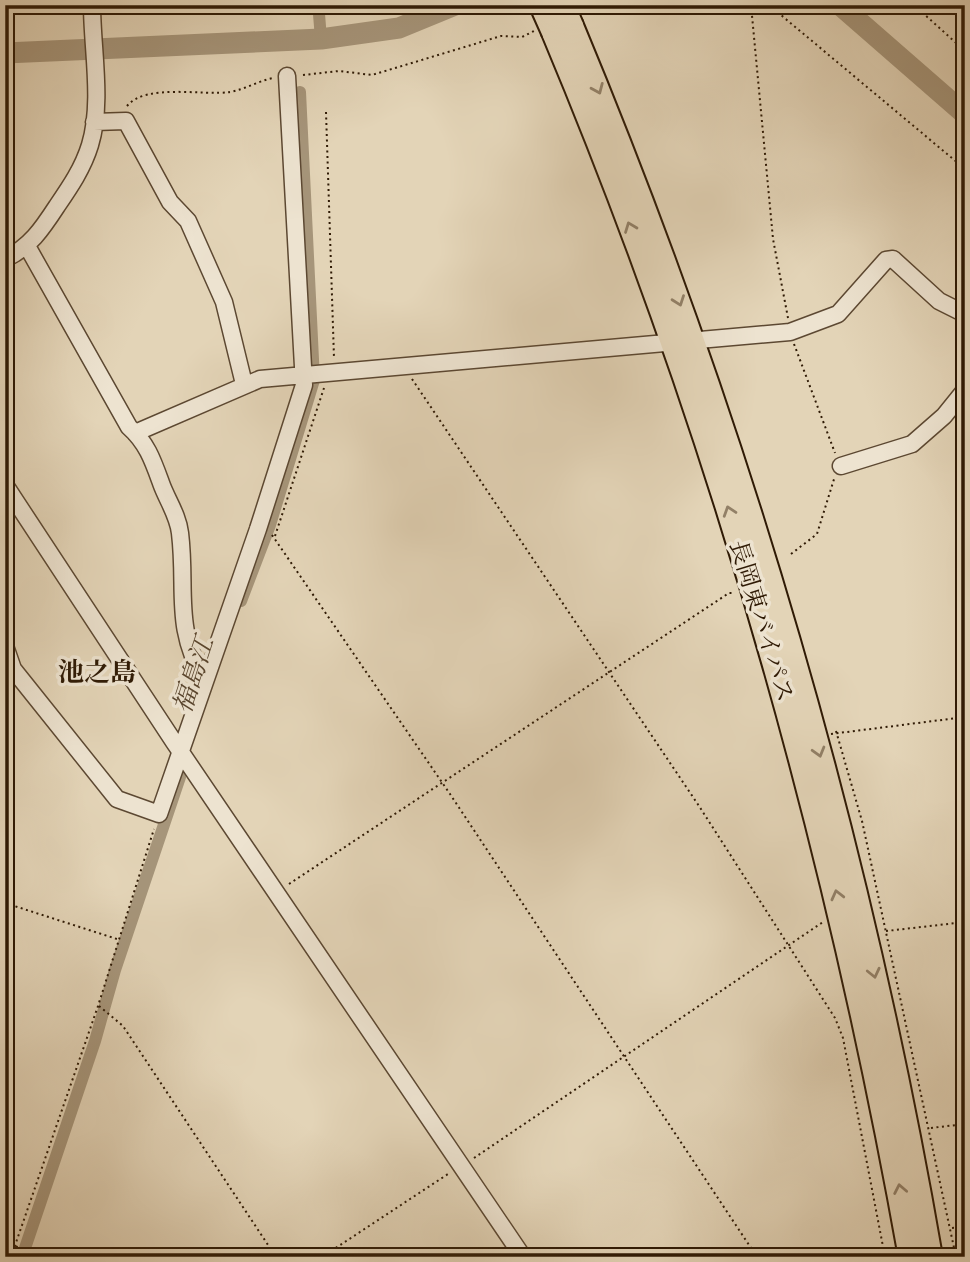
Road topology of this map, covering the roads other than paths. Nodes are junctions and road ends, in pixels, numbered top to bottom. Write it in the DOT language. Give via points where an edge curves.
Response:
graph roads {
  1 [pos="92,6"];
  2 [pos="558,18"];
  3 [pos="287,76"];
  4 [pos="93,122"];
  5 [pos="27,246"];
  6 [pos="5,259"];
  7 [pos="965,314"];
  8 [pos="683,340"];
  9 [pos="304,375"];
  10 [pos="244,384"];
  11 [pos="965,390"];
  12 [pos="135,433"];
  13 [pos="841,466"];
  14 [pos="5,485"];
  15 [pos="5,646"];
  16 [pos="205,681"];
  17 [pos="181,751"];
  18 [pos="523,1257"];
  19 [pos="911,1257"];
  20 [pos="930,1257"];
  1 -- 4 [label="street"];
  2 -- 8 [label="highway, 長岡東バイパス" via="627,159"];
  3 -- 9 [label="street"];
  4 -- 5 [label="street" via="91,143 79,171"];
  4 -- 10 [label="street" via="125,121 170,202 188,221 224,302"];
  5 -- 6 [label="street"];
  5 -- 12 [label="street"];
  7 -- 8 [label="street" via="939,301 893,259 886,260 838,314 790,332"];
  8 -- 9 [label="street"];
  19 -- 8 [label="highway, 長岡東バイパス, one-way" via="841,909 761,607"];
  8 -- 20 [label="highway, 長岡東バイパス, one-way" via="826,736 842,834 875,932 888,1034"];
  9 -- 10 [label="street"];
  9 -- 16 [label="street" via="258,529"];
  10 -- 12 [label="street"];
  11 -- 13 [label="street" via="944,416 912,443"];
  12 -- 16 [label="street" via="148,450 180,532 181,617"];
  14 -- 17 [label="street"];
  15 -- 17 [label="street" via="13,669 117,799 159,814"];
  16 -- 17 [label="street"];
  17 -- 18 [label="street"];
}
